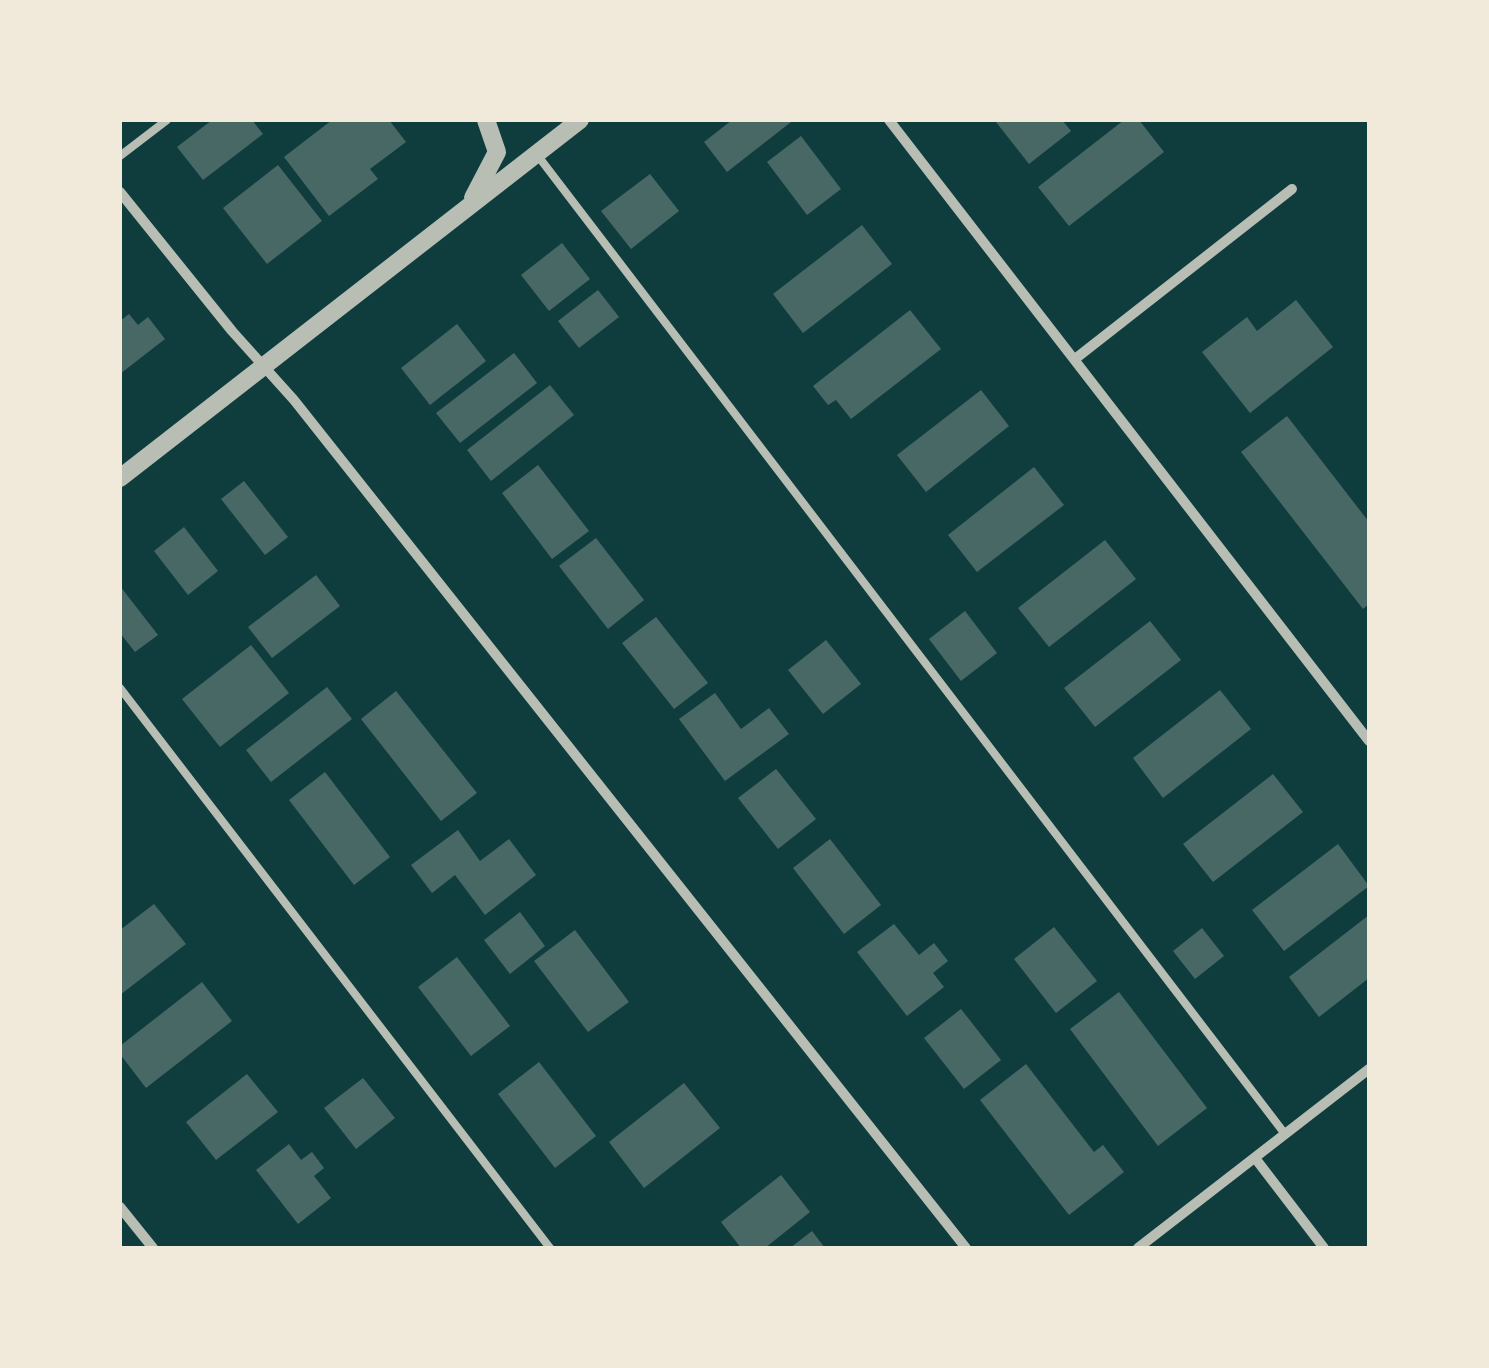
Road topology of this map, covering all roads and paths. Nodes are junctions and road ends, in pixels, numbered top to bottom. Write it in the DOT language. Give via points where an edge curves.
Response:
graph roads {
  1 [pos="166,120"];
  2 [pos="486,120"];
  3 [pos="580,120"];
  4 [pos="888,120"];
  5 [pos="536,152"];
  6 [pos="120,156"];
  7 [pos="1292,189"];
  8 [pos="120,192"];
  9 [pos="468,207"];
  10 [pos="1074,359"];
  11 [pos="266,365"];
  12 [pos="120,478"];
  13 [pos="120,688"];
  14 [pos="1369,741"];
  15 [pos="1369,1069"];
  16 [pos="1285,1134"];
  17 [pos="1255,1158"];
  18 [pos="120,1206"];
  19 [pos="153,1248"];
  20 [pos="550,1248"];
  21 [pos="966,1248"];
  22 [pos="1138,1248"];
  23 [pos="1324,1248"];
  1 -- 6 [label="lane"];
  2 -- 9 [label="street" via="497,152"];
  3 -- 5 [label="street"];
  4 -- 10 [label="street"];
  5 -- 9 [label="street"];
  5 -- 16 [label="lane"];
  7 -- 10 [label="street"];
  8 -- 11 [label="street"];
  9 -- 11 [label="street"];
  10 -- 14 [label="street"];
  11 -- 12 [label="street"];
  11 -- 21 [label="street"];
  13 -- 20 [label="lane"];
  15 -- 16 [label="street"];
  16 -- 17 [label="street"];
  17 -- 22 [label="street"];
  17 -- 23 [label="street"];
  18 -- 19 [label="street"];
}
